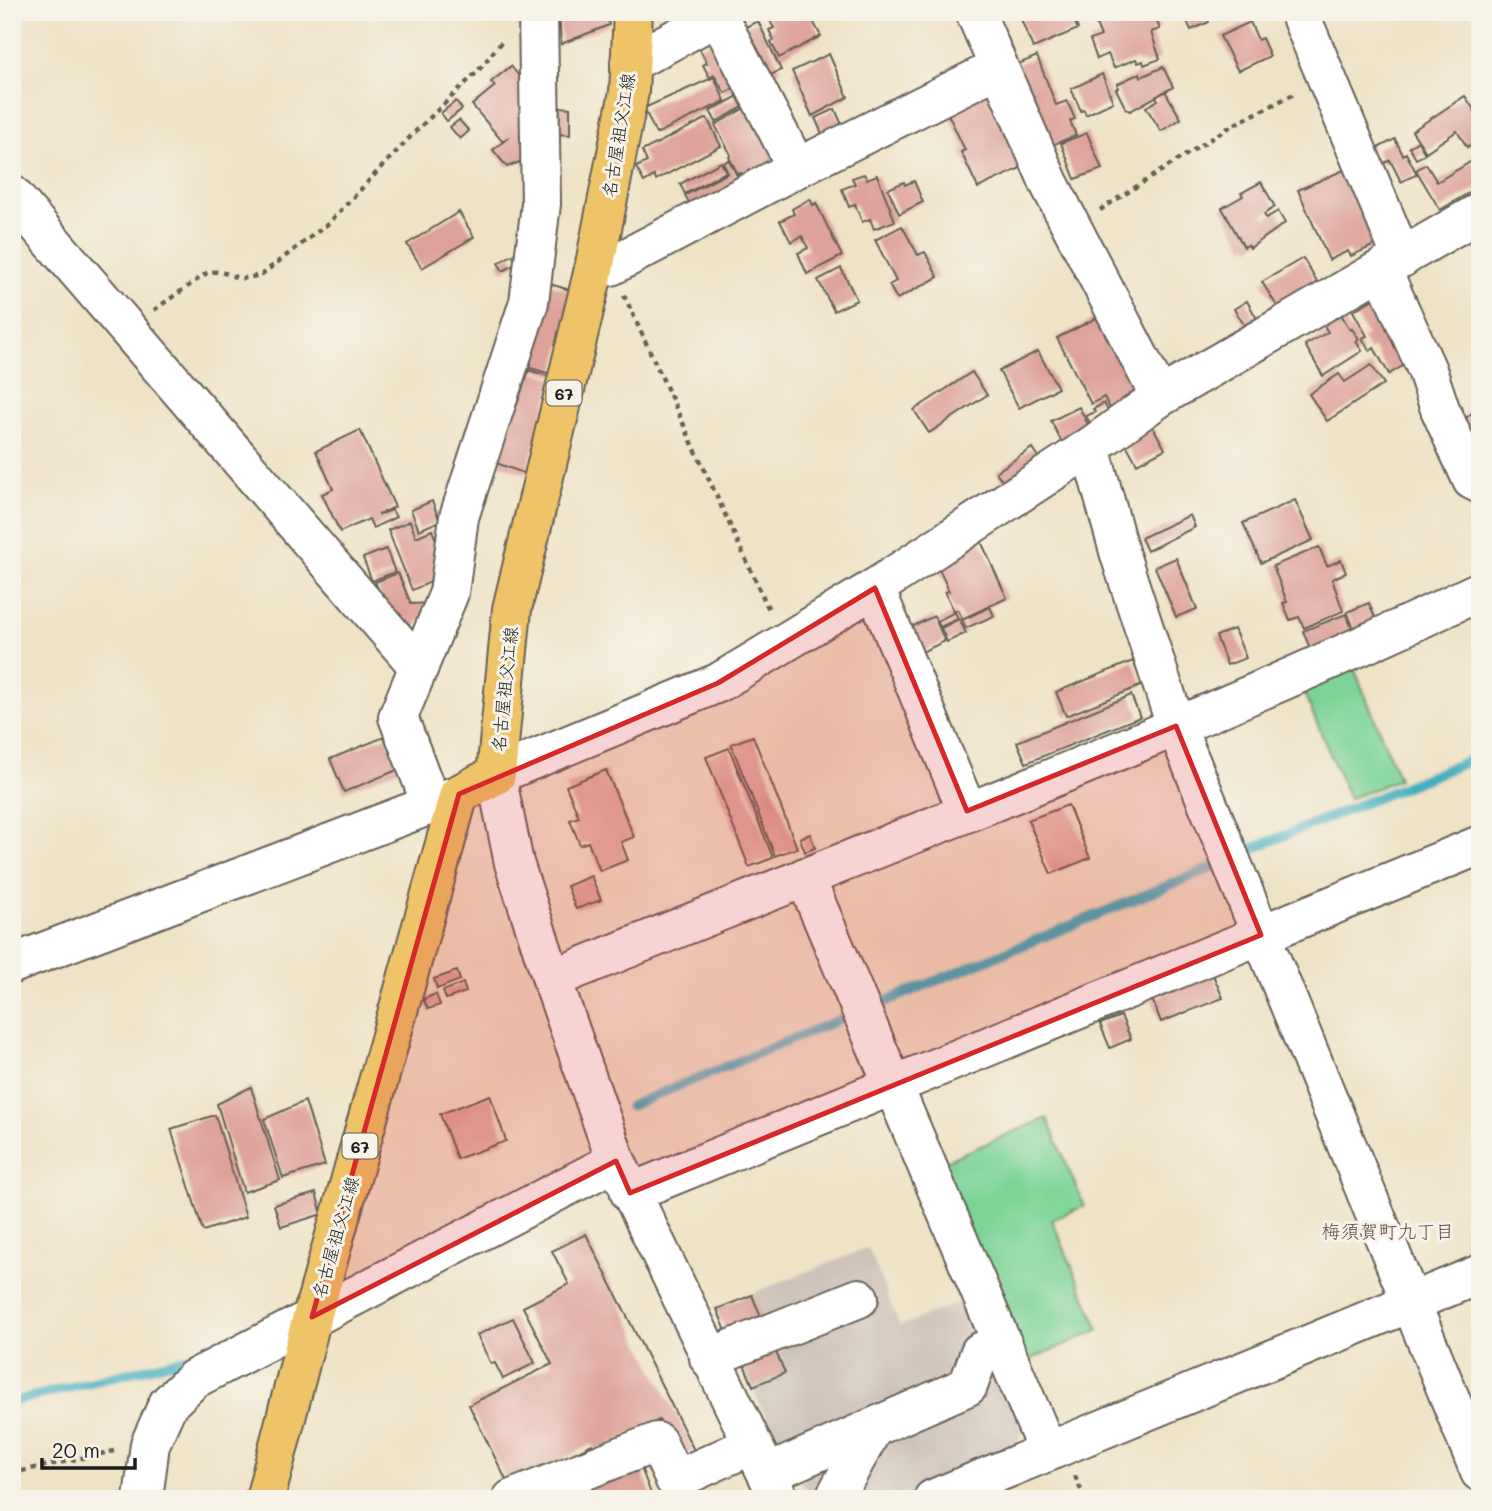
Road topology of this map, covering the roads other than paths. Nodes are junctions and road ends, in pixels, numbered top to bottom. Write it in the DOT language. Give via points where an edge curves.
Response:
graph roads {
  1 [pos="538,12"];
  2 [pos="633,12"];
  3 [pos="975,12"];
  4 [pos="1299,12"];
  5 [pos="717,14"];
  6 [pos="630,63"];
  7 [pos="998,68"];
  8 [pos="797,168"];
  9 [pos="12,195"];
  10 [pos="1480,212"];
  11 [pos="1392,264"];
  12 [pos="602,267"];
  13 [pos="1160,397"];
  14 [pos="1090,447"];
  15 [pos="1480,484"];
  16 [pos="874,588"];
  17 [pos="1480,591"];
  18 [pos="419,667"];
  19 [pos="1176,726"];
  20 [pos="496,775"];
  21 [pos="445,799"];
  22 [pos="967,811"];
  23 [pos="1480,845"];
  24 [pos="805,877"];
  25 [pos="1261,935"];
  26 [pos="12,964"];
  27 [pos="552,979"];
  28 [pos="894,1086"];
  29 [pos="623,1177"];
  30 [pos="1480,1274"];
  31 [pos="859,1298"];
  32 [pos="1411,1303"];
  33 [pos="312,1317"];
  34 [pos="1002,1343"];
  35 [pos="709,1358"];
  36 [pos="873,1428"];
  37 [pos="1048,1452"];
  38 [pos="1480,1472"];
  39 [pos="766,1473"];
  40 [pos="680,1490"];
  41 [pos="143,1499"];
  42 [pos="265,1499"];
  43 [pos="512,1499"];
  44 [pos="834,1499"];
  45 [pos="933,1499"];
  1 -- 18 [label="street" via="541,204 529,302 459,517 449,593"];
  2 -- 6 [label="main road, 名古屋祖父江線 / 67"];
  3 -- 7 [label="street"];
  4 -- 11 [label="street"];
  5 -- 6 [label="street"];
  5 -- 8 [label="street"];
  6 -- 12 [label="main road, 名古屋祖父江線 / 67"];
  7 -- 8 [label="street"];
  7 -- 13 [label="street" via="1049,183"];
  8 -- 12 [label="street"];
  9 -- 18 [label="street"];
  10 -- 11 [label="street"];
  11 -- 13 [label="street"];
  11 -- 15 [label="street" via="1440,409 1472,480"];
  12 -- 20 [label="main road, 名古屋祖父江線 / 67" via="512,609"];
  13 -- 14 [label="street"];
  14 -- 16 [label="street"];
  14 -- 19 [label="street"];
  16 -- 20 [label="street" via="718,683"];
  16 -- 22 [label="street"];
  17 -- 19 [label="street"];
  18 -- 21 [label="street" via="398,717"];
  19 -- 22 [label="street"];
  19 -- 25 [label="street"];
  20 -- 21 [label="main road, 名古屋祖父江線"];
  20 -- 27 [label="street" via="514,863"];
  21 -- 26 [label="street"];
  21 -- 33 [label="main road, 名古屋祖父江線 / 67"];
  22 -- 24 [label="street"];
  23 -- 25 [label="street"];
  24 -- 27 [label="street"];
  24 -- 28 [label="street"];
  25 -- 28 [label="street"];
  25 -- 32 [label="street"];
  27 -- 29 [label="street"];
  28 -- 29 [label="street"];
  28 -- 34 [label="street"];
  29 -- 33 [label="street"];
  29 -- 35 [label="street"];
  30 -- 32 [label="street"];
  31 -- 35 [label="street"];
  32 -- 37 [label="street"];
  32 -- 38 [label="street"];
  33 -- 41 [label="street" via="194,1379 168,1404 150,1444"];
  33 -- 42 [label="main road, 名古屋祖父江線 / 67"];
  34 -- 36 [label="street" via="980,1352 968,1386"];
  34 -- 37 [label="street"];
  35 -- 39 [label="street"];
  36 -- 39 [label="street"];
  36 -- 44 [label="street"];
  37 -- 45 [label="street"];
  39 -- 40 [label="street"];
  40 -- 43 [label="street" via="657,1442"];
}
